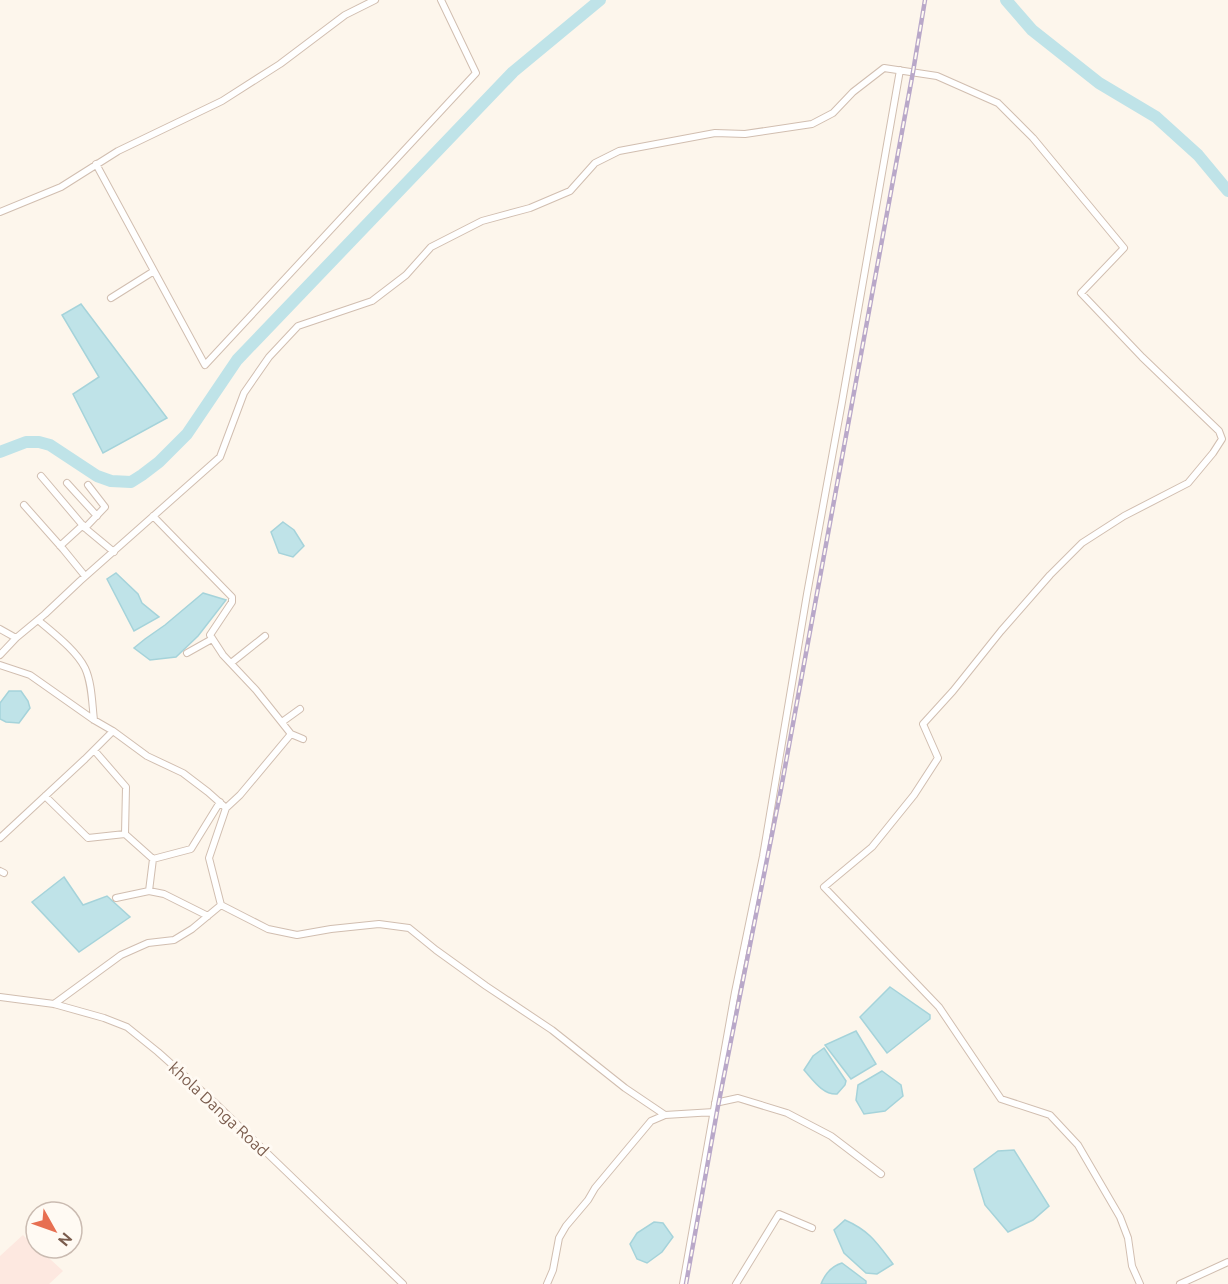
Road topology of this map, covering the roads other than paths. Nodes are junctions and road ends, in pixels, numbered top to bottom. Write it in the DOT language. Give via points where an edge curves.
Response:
graph roads {
  1 [pos="375,0"];
  2 [pos="441,0"];
  3 [pos="900,70"];
  4 [pos="96,165"];
  5 [pos="0,212"];
  6 [pos="154,271"];
  7 [pos="111,298"];
  8 [pos="1228,433"];
  9 [pos="1222,439"];
  10 [pos="41,476"];
  11 [pos="67,483"];
  12 [pos="88,485"];
  13 [pos="24,505"];
  14 [pos="97,516"];
  15 [pos="153,516"];
  16 [pos="84,526"];
  17 [pos="60,546"];
  18 [pos="114,552"];
  19 [pos="85,576"];
  20 [pos="38,620"];
  21 [pos="0,629"];
  22 [pos="265,636"];
  23 [pos="16,638"];
  24 [pos="212,639"];
  25 [pos="187,653"];
  26 [pos="0,655"];
  27 [pos="231,663"];
  28 [pos="0,665"];
  29 [pos="300,709"];
  30 [pos="94,720"];
  31 [pos="282,722"];
  32 [pos="113,731"];
  33 [pos="291,734"];
  34 [pos="303,739"];
  35 [pos="94,750"];
  36 [pos="45,796"];
  37 [pos="220,802"];
  38 [pos="226,808"];
  39 [pos="125,834"];
  40 [pos="0,838"];
  41 [pos="153,859"];
  42 [pos="149,891"];
  43 [pos="116,898"];
  44 [pos="221,905"];
  45 [pos="208,916"];
  46 [pos="0,997"];
  47 [pos="54,1004"];
  48 [pos="716,1103"];
  49 [pos="714,1112"];
  50 [pos="665,1115"];
  51 [pos="881,1174"];
  52 [pos="812,1228"];
  53 [pos="1228,1262"];
  54 [pos="738,1283"];
  55 [pos="403,1284"];
  56 [pos="547,1284"];
  57 [pos="683,1284"];
  58 [pos="1140,1284"];
  59 [pos="1180,1284"];
  1 -- 4 [label="street" via="345,15 222,101"];
  2 -- 6 [label="street" via="476,73 205,365"];
  3 -- 9 [label="street" via="937,76 998,103 1033,138 1124,248 1081,293 1219,431"];
  3 -- 15 [label="street" via="884,68 853,92 834,114 812,124 745,134 715,133 619,151 595,163 570,191 530,208 482,221 431,247 406,275 372,301 298,326 269,357 244,393 220,457"];
  3 -- 48 [label="street"];
  4 -- 5 [label="street" via="61,187"];
  4 -- 6 [label="street"];
  6 -- 7 [label="street"];
  8 -- 9 [label="street"];
  9 -- 58 [label="street" via="1188,483 1082,543 1050,574 923,724 938,758 914,795 872,847 824,887 939,1007 1001,1098 1050,1115 1078,1144 1119,1217"];
  10 -- 16 [label="street"];
  11 -- 14 [label="street"];
  12 -- 14 [label="street" via="105,507"];
  13 -- 17 [label="street"];
  14 -- 16 [label="street"];
  15 -- 18 [label="street"];
  15 -- 24 [label="street" via="232,597 210,635"];
  16 -- 17 [label="street"];
  16 -- 18 [label="street"];
  17 -- 19 [label="street"];
  18 -- 19 [label="street"];
  19 -- 20 [label="street"];
  20 -- 23 [label="street"];
  20 -- 30 [label="street" via="86,669"];
  21 -- 23 [label="street"];
  22 -- 27 [label="street"];
  23 -- 26 [label="street"];
  24 -- 25 [label="street"];
  24 -- 27 [label="street"];
  27 -- 31 [label="street"];
  28 -- 30 [label="street" via="30,675"];
  29 -- 31 [label="street"];
  30 -- 32 [label="street"];
  31 -- 33 [label="street"];
  32 -- 35 [label="street"];
  32 -- 37 [label="street" via="147,756 183,773"];
  33 -- 34 [label="street"];
  33 -- 38 [label="street"];
  35 -- 36 [label="street"];
  35 -- 39 [label="street" via="126,787"];
  36 -- 39 [label="street" via="88,838"];
  36 -- 40 [label="street"];
  37 -- 38 [label="street"];
  37 -- 41 [label="street" via="191,849"];
  38 -- 44 [label="street" via="209,858"];
  39 -- 41 [label="street"];
  41 -- 42 [label="street"];
  42 -- 43 [label="street"];
  42 -- 45 [label="street" via="164,894"];
  44 -- 45 [label="street"];
  44 -- 50 [label="street" via="268,929 297,935 379,924 409,928"];
  45 -- 47 [label="street" via="174,940 148,943 121,955"];
  46 -- 47 [label="street, khola Danga Road"];
  47 -- 55 [label="street, khola Danga Road" via="127,1027 214,1102"];
  48 -- 49 [label="street"];
  48 -- 51 [label="street" via="738,1098 787,1113 831,1136"];
  49 -- 50 [label="street"];
  49 -- 57 [label="street"];
  50 -- 56 [label="street" via="651,1121 566,1226"];
  52 -- 54 [label="street" via="779,1214"];
  53 -- 59 [label="street"];
}
